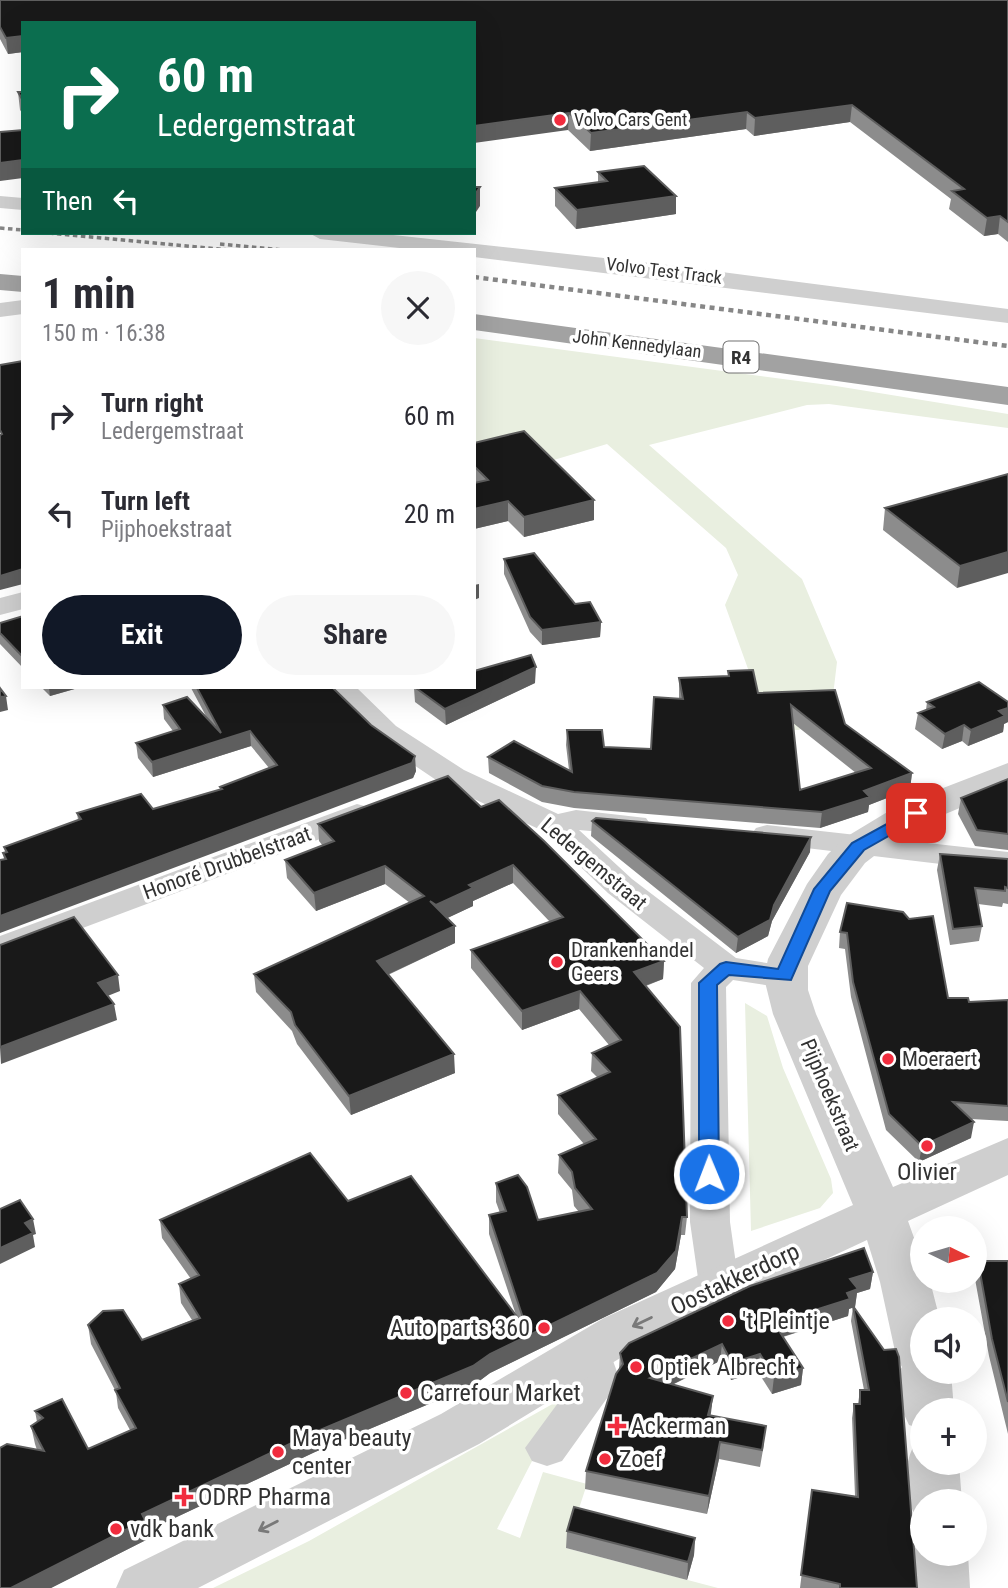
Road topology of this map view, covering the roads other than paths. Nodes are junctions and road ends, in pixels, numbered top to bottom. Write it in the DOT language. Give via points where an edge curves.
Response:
graph roads {
  1 [pos="0,194"];
  2 [pos="21,196"];
  3 [pos="0,202"];
  4 [pos="21,204"];
  5 [pos="476,234"];
  6 [pos="338,235"];
  7 [pos="456,248"];
  8 [pos="476,250"];
  9 [pos="0,258"];
  10 [pos="21,260"];
  11 [pos="0,282"];
  12 [pos="21,284"];
  13 [pos="1008,298"];
  14 [pos="476,302"];
  15 [pos="21,307"];
  16 [pos="0,310"];
  17 [pos="1008,316"];
  18 [pos="476,322"];
  19 [pos="476,332"];
  20 [pos="632,351"];
  21 [pos="1008,372"];
  22 [pos="1008,396"];
  23 [pos="1008,403"];
  24 [pos="1008,410"];
  25 [pos="21,601"];
  26 [pos="0,607"];
  27 [pos="341,689"];
  28 [pos="1008,775"];
  29 [pos="453,777"];
  30 [pos="554,824"];
  31 [pos="661,827"];
  32 [pos="736,832"];
  33 [pos="858,847"];
  34 [pos="1008,862"];
  35 [pos="0,948"];
  36 [pos="726,968"];
  37 [pos="785,976"];
  38 [pos="1008,1155"];
  39 [pos="882,1213"];
  40 [pos="719,1285"];
  41 [pos="912,1307"];
  42 [pos="590,1352"];
  43 [pos="547,1448"];
  44 [pos="941,1566"];
  45 [pos="144,1588"];
  46 [pos="942,1588"];
  1 -- 2 [label="street"];
  3 -- 4 [label="street"];
  5 -- 13 [label="street, Volvo Test Track"];
  6 -- 7 [label="street, Volvo Test Track"];
  8 -- 17 [label="street, Volvo Test Track"];
  9 -- 10 [label="highway"];
  11 -- 12 [label="highway"];
  14 -- 21 [label="highway, John Kennedylaan / R4"];
  15 -- 16 [label="street"];
  18 -- 22 [label="highway, John Kennedylaan / R4"];
  19 -- 20 [label="highway, John Kennedylaan / R4"];
  20 -- 23 [label="highway, John Kennedylaan / R4"];
  20 -- 24 [label="highway"];
  25 -- 26 [label="street"];
  27 -- 29 [label="street, Ledergemstraat" via="384,732"];
  28 -- 33 [label="street" via="895,823"];
  29 -- 30 [label="street, Ledergemstraat"];
  29 -- 35 [label="street, Honoré Drubbelstraat"];
  30 -- 31 [label="street" via="576,820"];
  30 -- 36 [label="street, Ledergemstraat" via="620,886"];
  32 -- 33 [label="street"];
  33 -- 34 [label="street"];
  33 -- 37 [label="street" via="822,889"];
  36 -- 37 [label="street"];
  36 -- 40 [label="street" via="708,983 710,1222"];
  37 -- 39 [label="street, Pijphoekstraat" via="842,1128"];
  38 -- 39 [label="street, Oostakkerdorp"];
  39 -- 40 [label="street, Oostakkerdorp"];
  39 -- 41 [label="street, Pijphoekstraat" via="904,1271"];
  40 -- 42 [label="street, Oostakkerdorp, one-way"];
  42 -- 43 [label="street" via="599,1380"];
  42 -- 45 [label="street, Oostakkerdorp, one-way" via="460,1429"];
  44 -- 46 [label="street"];
}
